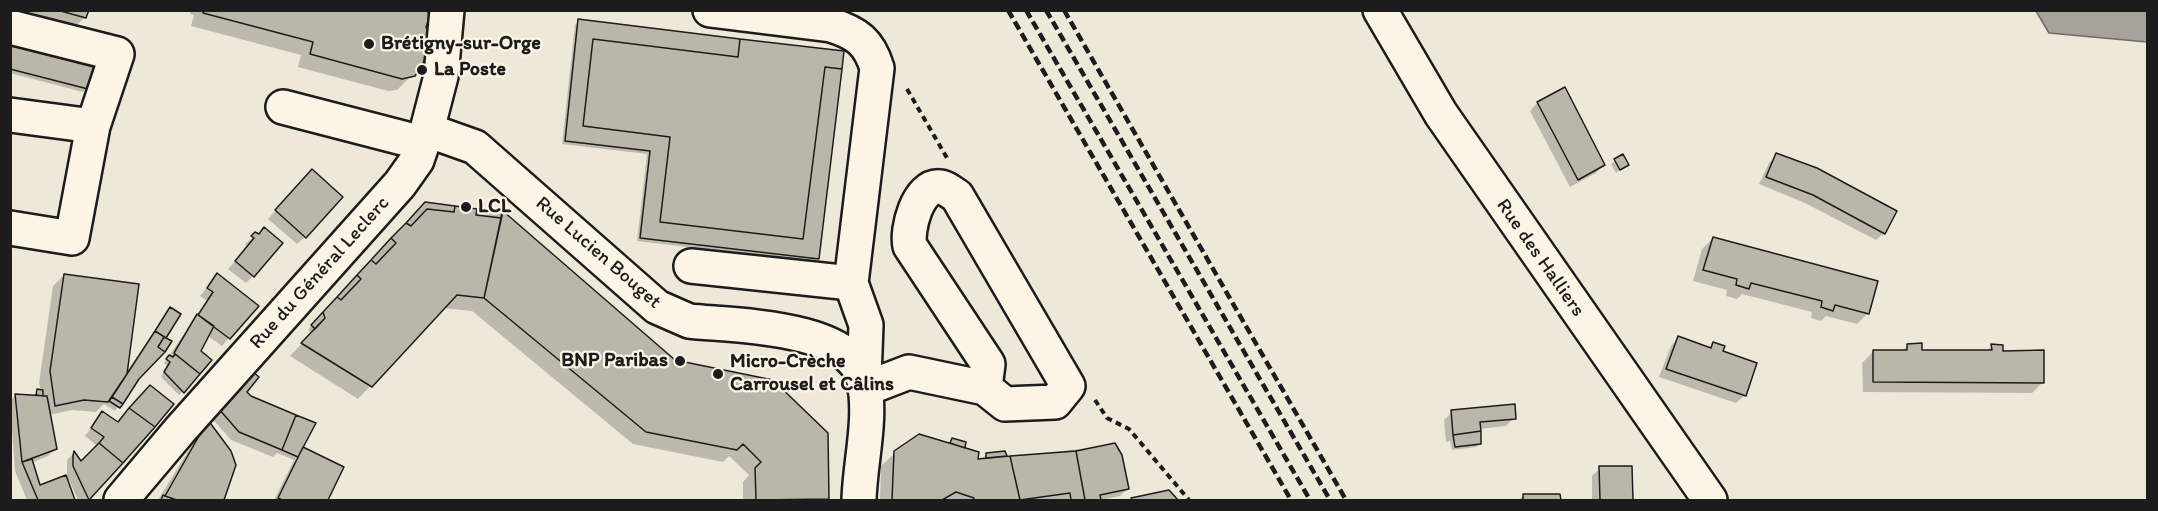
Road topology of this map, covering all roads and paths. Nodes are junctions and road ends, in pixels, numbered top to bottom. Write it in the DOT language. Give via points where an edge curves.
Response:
graph roads {
  1 [pos="447,10"];
  2 [pos="710,10"];
  3 [pos="1380,10"];
  4 [pos="10,27"];
  5 [pos="283,107"];
  6 [pos="10,115"];
  7 [pos="93,126"];
  8 [pos="425,137"];
  9 [pos="10,228"];
  10 [pos="858,230"];
  11 [pos="908,237"];
  12 [pos="691,266"];
  13 [pos="851,283"];
  14 [pos="864,384"];
  15 [pos="985,388"];
  16 [pos="121,501"];
  17 [pos="860,501"];
  18 [pos="1710,501"];
  1 -- 8 [label="main road, Rue du Général Leclerc" via="441,76"];
  2 -- 10 [label="main road" via="831,25 863,39 872,52 877,68"];
  3 -- 18 [label="main road, Rue des Halliers" via="1447,124"];
  4 -- 7 [label="main road" via="117,54"];
  5 -- 8 [label="main road, Rue Lucien Bouget"];
  6 -- 7 [label="main road"];
  7 -- 9 [label="main road" via="72,238"];
  8 -- 14 [label="main road, Rue Lucien Bouget" via="475,147 657,307 689,321 802,333 836,348 855,362"];
  8 -- 16 [label="main road, Rue du Général Leclerc" via="417,160 400,184"];
  10 -- 11 [label="main road"];
  10 -- 13 [label="main road"];
  11 -- 15 [label="main road" via="910,246 988,364"];
  11 -- 15 [label="main road" via="911,219 922,197 932,188 941,186 957,196 1068,386 1055,402 1005,404"];
  12 -- 13 [label="main road"];
  13 -- 14 [label="main road" via="867,325"];
  14 -- 15 [label="main road" via="909,372"];
  14 -- 17 [label="main road"];
}
